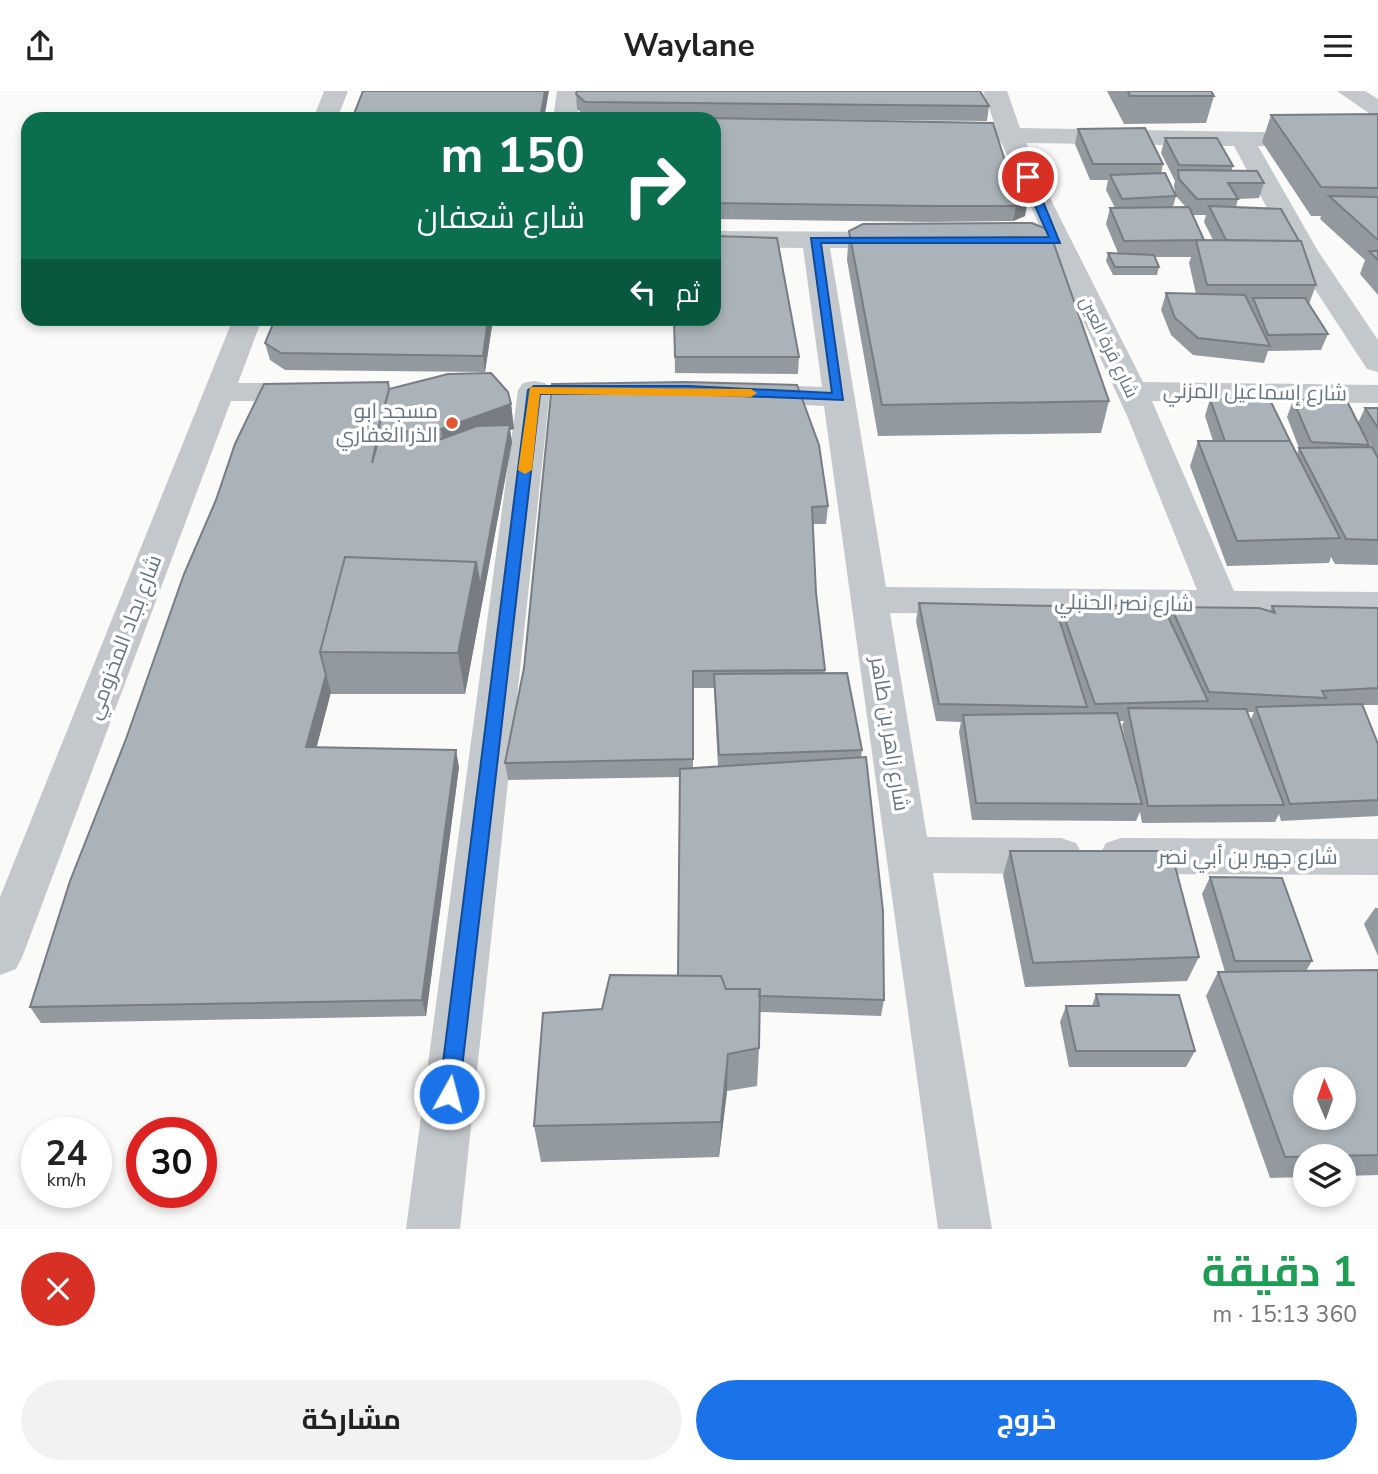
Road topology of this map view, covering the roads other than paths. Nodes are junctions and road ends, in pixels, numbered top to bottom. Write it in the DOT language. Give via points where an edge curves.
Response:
graph roads {
  1 [pos="336,91"];
  2 [pos="569,91"];
  3 [pos="995,91"];
  4 [pos="1349,91"];
  5 [pos="1378,109"];
  6 [pos="328,112"];
  7 [pos="566,112"];
  8 [pos="915,133"];
  9 [pos="1009,135"];
  10 [pos="1242,139"];
  11 [pos="1378,141"];
  12 [pos="721,239"];
  13 [pos="815,240"];
  14 [pos="922,240"];
  15 [pos="244,326"];
  16 [pos="1378,363"];
  17 [pos="535,390"];
  18 [pos="342,391"];
  19 [pos="716,391"];
  20 [pos="1132,391"];
  21 [pos="219,392"];
  22 [pos="1378,394"];
  23 [pos="839,397"];
  24 [pos="870,600"];
  25 [pos="1221,604"];
  26 [pos="1378,605"];
  27 [pos="908,855"];
  28 [pos="1378,857"];
  29 [pos="0,955"];
  30 [pos="433,1229"];
  31 [pos="965,1229"];
  1 -- 6 [label="street"];
  2 -- 7 [label="street"];
  3 -- 9 [label="street, شارع قرة العين"];
  4 -- 5 [label="street"];
  8 -- 9 [label="street"];
  9 -- 10 [label="street"];
  9 -- 20 [label="street, شارع قرة العين" via="1042,241"];
  10 -- 11 [label="street"];
  10 -- 16 [label="street" via="1304,251"];
  12 -- 13 [label="street"];
  13 -- 14 [label="street"];
  13 -- 23 [label="street, شارع زاهر بن طاهر"];
  15 -- 21 [label="street, شارع بجاد المخزومي"];
  17 -- 30 [label="street"];
  18 -- 21 [label="street"];
  19 -- 23 [label="street"];
  20 -- 22 [label="street, شارع إسماعيل المزني"];
  20 -- 25 [label="street, شارع قرة العين"];
  21 -- 29 [label="street, شارع بجاد المخزومي"];
  23 -- 24 [label="street, شارع زاهر بن طاهر"];
  24 -- 25 [label="street, شارع نصر الحنبلي"];
  24 -- 27 [label="street, شارع زاهر بن طاهر"];
  25 -- 26 [label="street, شارع نصر الحنبلي"];
  27 -- 28 [label="street, شارع جهير بن أبي نصر"];
  27 -- 31 [label="street, شارع زاهر بن طاهر"];
}
